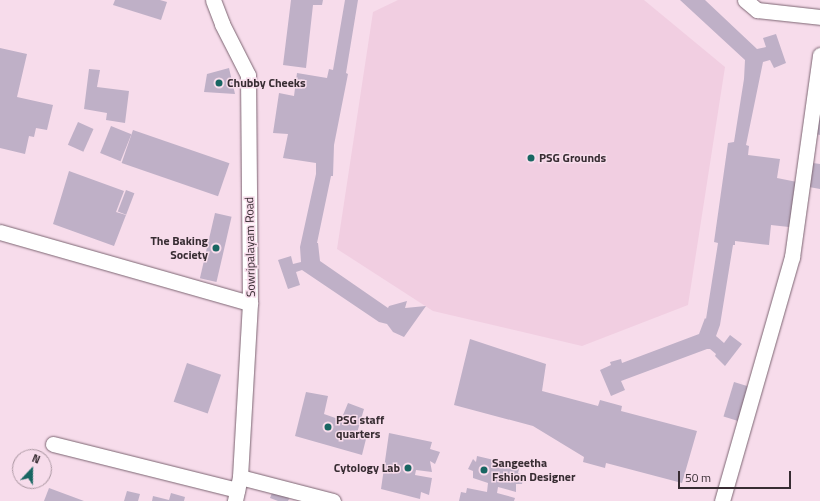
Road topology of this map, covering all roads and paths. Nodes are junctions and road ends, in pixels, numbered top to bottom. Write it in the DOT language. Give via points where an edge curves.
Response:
graph roads {
  1 [pos="213,0"];
  2 [pos="744,0"];
  3 [pos="820,17"];
  4 [pos="820,55"];
  5 [pos="0,232"];
  6 [pos="250,304"];
  7 [pos="53,444"];
  8 [pos="238,489"];
  9 [pos="333,501"];
  10 [pos="722,501"];
  1 -- 6 [label="street, Sowripalayam Road" via="248,75"];
  2 -- 3 [label="street" via="757,10"];
  4 -- 10 [label="street" via="792,257"];
  5 -- 6 [label="street"];
  6 -- 8 [label="street, Sowripalayam Road"];
  7 -- 8 [label="street"];
  8 -- 9 [label="street"];
}
